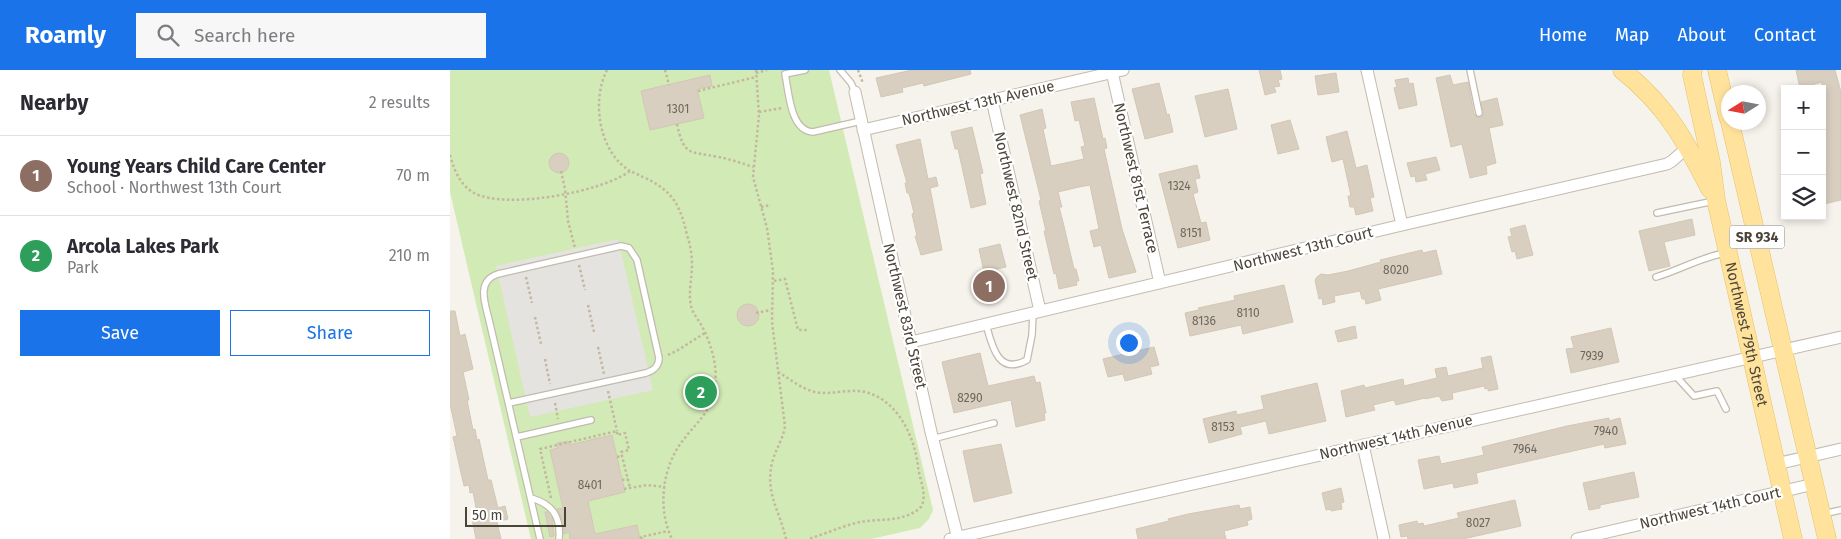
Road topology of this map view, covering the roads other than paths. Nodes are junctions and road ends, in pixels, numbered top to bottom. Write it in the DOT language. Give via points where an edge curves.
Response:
graph roads {
  1 [pos="805,70"];
  2 [pos="840,70"];
  3 [pos="1366,70"];
  4 [pos="1470,70"];
  5 [pos="1622,70"];
  6 [pos="1693,70"];
  7 [pos="1717,70"];
  8 [pos="1118,71"];
  9 [pos="785,72"];
  10 [pos="1721,87"];
  11 [pos="855,92"];
  12 [pos="992,100"];
  13 [pos="1479,114"];
  14 [pos="862,126"];
  15 [pos="1732,130"];
  16 [pos="1689,146"];
  17 [pos="1716,200"];
  18 [pos="1657,213"];
  19 [pos="1402,224"];
  20 [pos="1727,252"];
  21 [pos="1656,277"];
  22 [pos="1160,284"];
  23 [pos="1036,312"];
  24 [pos="986,324"];
  25 [pos="1841,337"];
  26 [pos="911,342"];
  27 [pos="1784,351"];
  28 [pos="1752,358"];
  29 [pos="1674,374"];
  30 [pos="509,403"];
  31 [pos="1726,409"];
  32 [pos="591,420"];
  33 [pos="994,423"];
  34 [pos="517,437"];
  35 [pos="932,439"];
  36 [pos="1363,445"];
  37 [pos="1841,449"];
  38 [pos="1808,456"];
  39 [pos="1776,464"];
  40 [pos="1814,484"];
  41 [pos="1783,492"];
  42 [pos="531,498"];
  43 [pos="1841,510"];
  44 [pos="1821,515"];
  45 [pos="955,538"];
  46 [pos="540,539"];
  47 [pos="559,539"];
  48 [pos="1384,539"];
  49 [pos="1577,539"];
  50 [pos="1794,539"];
  51 [pos="1827,539"];
  1 -- 9 [label="lane"];
  2 -- 11 [label="lane"];
  3 -- 19 [label="street"];
  4 -- 13 [label="lane"];
  5 -- 16 [label="main road, SR 934" via="1660,106"];
  6 -- 17 [label="main road, Northwest 79th Street"];
  7 -- 10 [label="main road"];
  8 -- 12 [label="street, Northwest 13th Avenue"];
  8 -- 22 [label="street, Northwest 81st Terrace"];
  9 -- 14 [label="lane" via="795,119 803,129 813,132"];
  11 -- 14 [label="street, Northwest 83rd Street"];
  12 -- 14 [label="street, Northwest 13th Avenue"];
  12 -- 23 [label="street, Northwest 82nd Street"];
  14 -- 26 [label="street, Northwest 83rd Street"];
  15 -- 27 [label="main road, SR 934"];
  16 -- 17 [label="main road, SR 934"];
  16 -- 19 [label="street, Northwest 13th Court" via="1667,164"];
  17 -- 18 [label="lane"];
  17 -- 20 [label="main road, Northwest 79th Street / SR 934"];
  19 -- 22 [label="street, Northwest 13th Court"];
  20 -- 21 [label="lane"];
  20 -- 28 [label="main road, Northwest 79th Street / SR 934"];
  22 -- 23 [label="street, Northwest 13th Court"];
  23 -- 24 [label="street, Northwest 13th Court"];
  23 -- 24 [label="lane" via="1026,360 1009,366 1002,362 995,350"];
  24 -- 26 [label="street, Northwest 13th Court"];
  25 -- 27 [label="street, Northwest 14th Avenue"];
  26 -- 35 [label="street, Northwest 83rd Street"];
  27 -- 28 [label="street, Northwest 14th Avenue"];
  27 -- 38 [label="main road, SR 934"];
  28 -- 29 [label="street, Northwest 14th Avenue"];
  28 -- 39 [label="main road, Northwest 79th Street / SR 934"];
  29 -- 31 [label="lane" via="1694,396 1717,391"];
  29 -- 36 [label="street, Northwest 14th Avenue"];
  30 -- 30 [label="lane" via="484,295 485,283 498,274 621,246 629,248 637,260 659,358 657,366 646,373"];
  30 -- 34 [label="lane"];
  32 -- 34 [label="lane"];
  33 -- 35 [label="lane"];
  34 -- 42 [label="lane"];
  35 -- 45 [label="street, Northwest 83rd Street"];
  36 -- 45 [label="street, Northwest 14th Avenue"];
  36 -- 48 [label="street"];
  37 -- 38 [label="street, Northwest 14th Court"];
  38 -- 39 [label="street, Northwest 14th Court"];
  38 -- 40 [label="main road, SR 934"];
  39 -- 41 [label="main road, Northwest 79th Street / SR 934"];
  40 -- 41 [label="street, Northwest 14th Court"];
  40 -- 44 [label="main road, SR 934"];
  41 -- 49 [label="street, Northwest 14th Court"];
  41 -- 50 [label="main road, Northwest 79th Street / SR 934"];
  42 -- 46 [label="lane"];
  42 -- 47 [label="lane" via="545,503 554,512"];
  43 -- 44 [label="lane"];
  44 -- 51 [label="main road, SR 934"];
}
